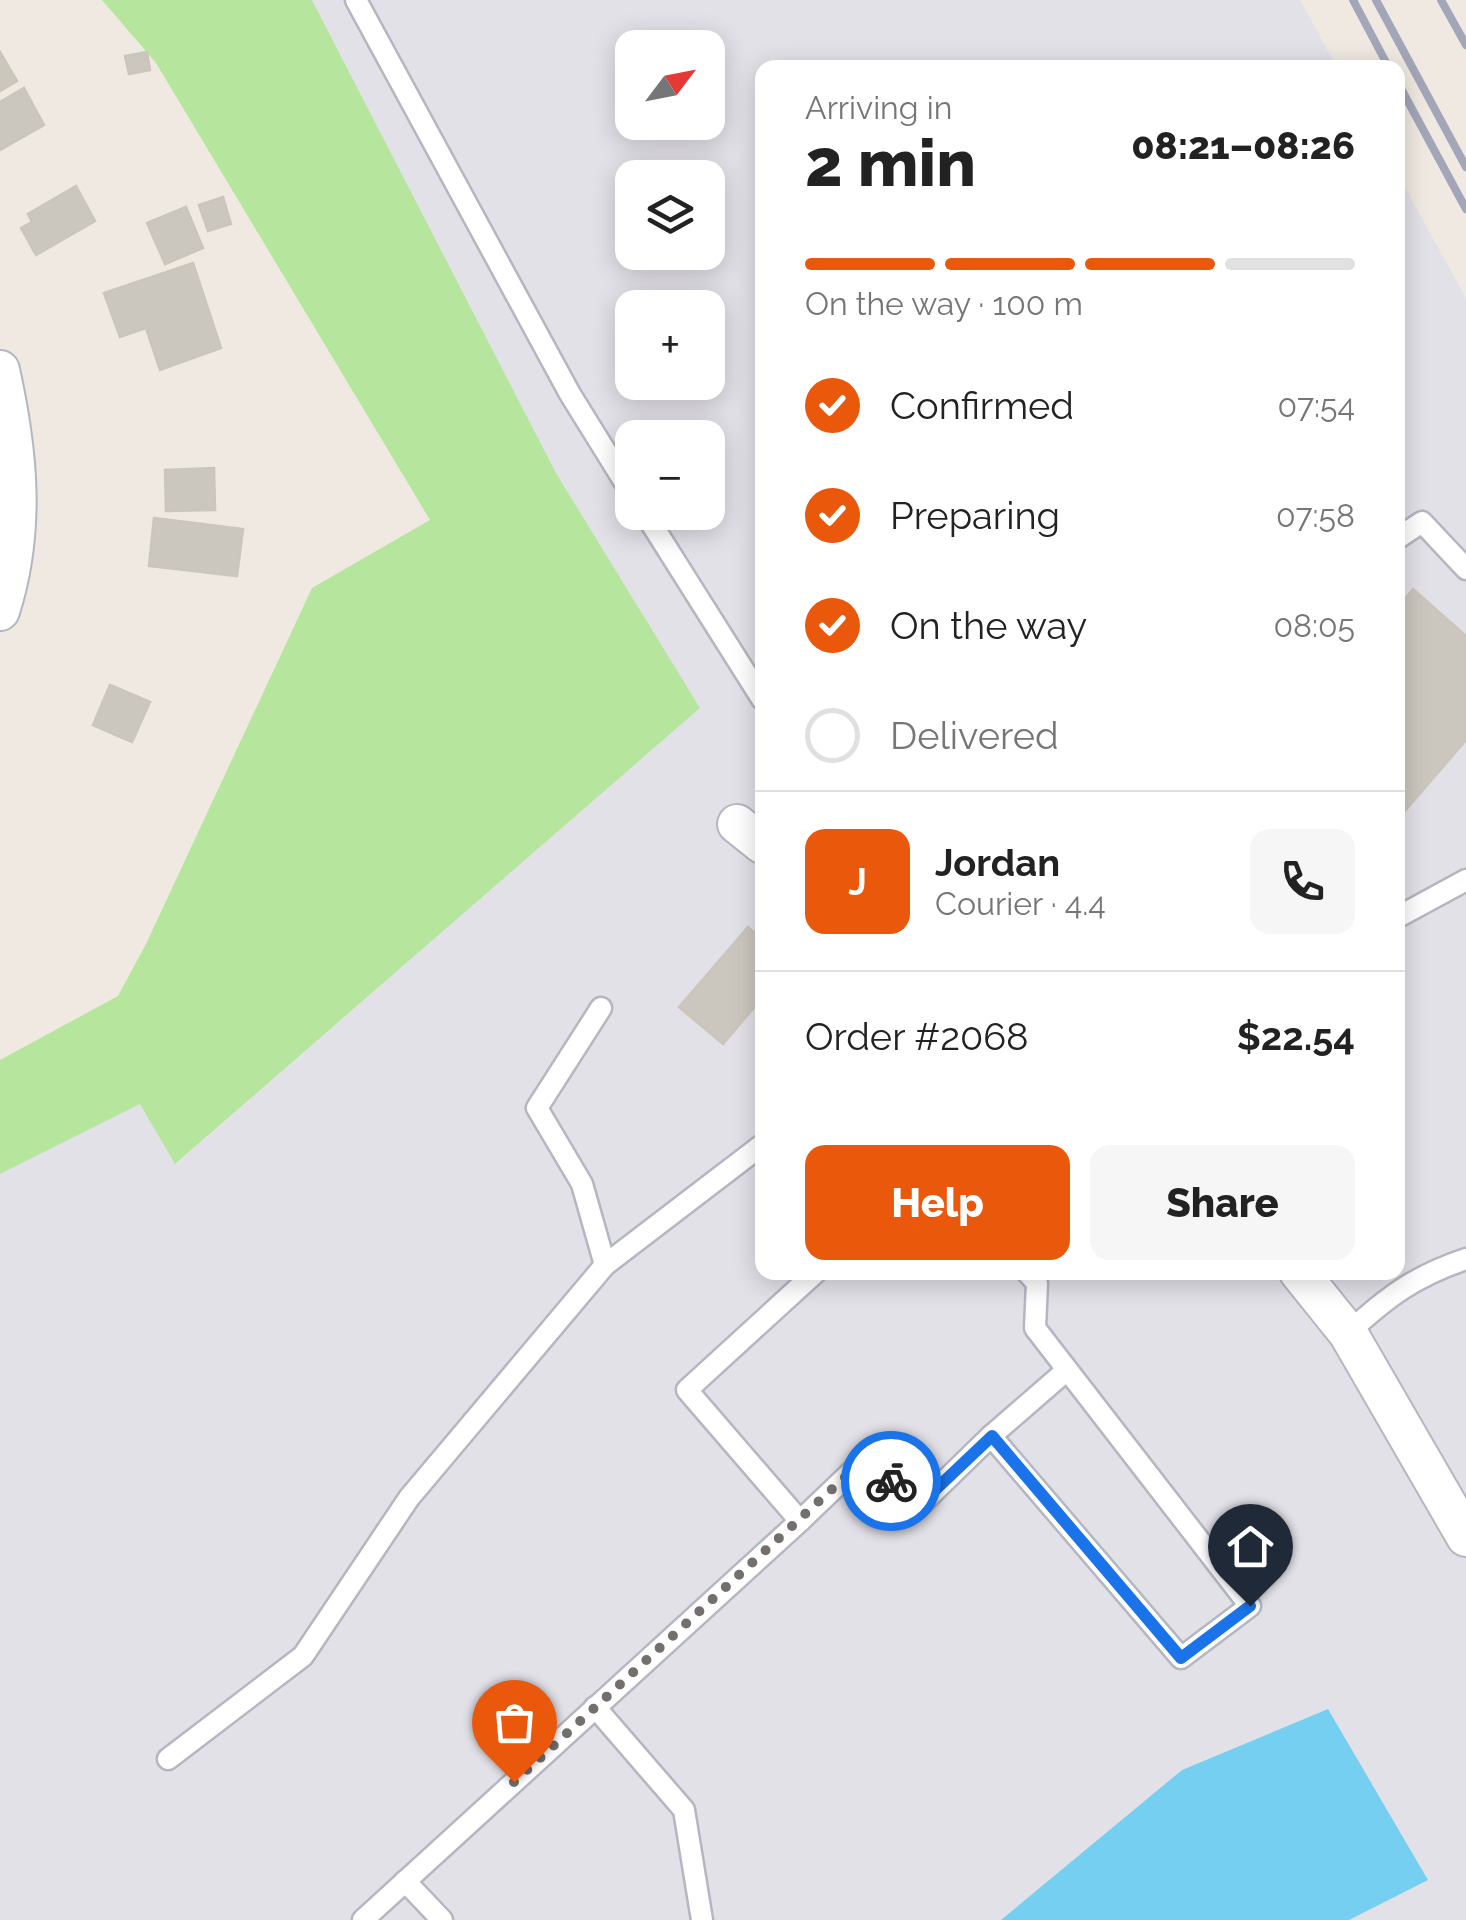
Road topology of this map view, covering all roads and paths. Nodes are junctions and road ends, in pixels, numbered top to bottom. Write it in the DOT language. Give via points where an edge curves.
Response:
graph roads {
  1 [pos="356,0"];
  2 [pos="0,370"];
  3 [pos="615,467"];
  4 [pos="655,530"];
  5 [pos="1405,533"];
  6 [pos="1466,568"];
  7 [pos="0,611"];
  8 [pos="755,687"];
  9 [pos="1466,880"];
  10 [pos="1405,913"];
  11 [pos="601,1008"];
  12 [pos="755,1150"];
  13 [pos="1466,1260"];
  14 [pos="606,1265"];
  15 [pos="807,1280"];
  16 [pos="1034,1280"];
  17 [pos="1305,1280"];
  18 [pos="1348,1333"];
  19 [pos="1067,1370"];
  20 [pos="992,1436"];
  21 [pos="800,1520"];
  22 [pos="1466,1538"];
  23 [pos="595,1708"];
  24 [pos="168,1759"];
  25 [pos="405,1882"];
  26 [pos="362,1920"];
  27 [pos="442,1920"];
  28 [pos="702,1920"];
  1 -- 3 [label="lane"];
  2 -- 7 [label="street" via="19,488"];
  4 -- 8 [label="lane"];
  5 -- 6 [label="lane" via="1422,522"];
  9 -- 10 [label="lane"];
  11 -- 14 [label="lane" via="536,1108 582,1184"];
  12 -- 14 [label="lane"];
  13 -- 18 [label="lane" via="1427,1272"];
  14 -- 24 [label="lane" via="408,1498 304,1656"];
  15 -- 21 [label="lane" via="688,1390"];
  16 -- 19 [label="lane" via="1035,1328"];
  17 -- 18 [label="street"];
  18 -- 22 [label="street"];
  19 -- 20 [label="lane"];
  19 -- 20 [label="lane" via="1250,1606 1181,1658"];
  20 -- 21 [label="lane" via="916,1508 868,1456"];
  21 -- 23 [label="lane"];
  23 -- 25 [label="lane"];
  23 -- 28 [label="lane" via="684,1810"];
  25 -- 26 [label="lane"];
  25 -- 27 [label="lane"];
}
